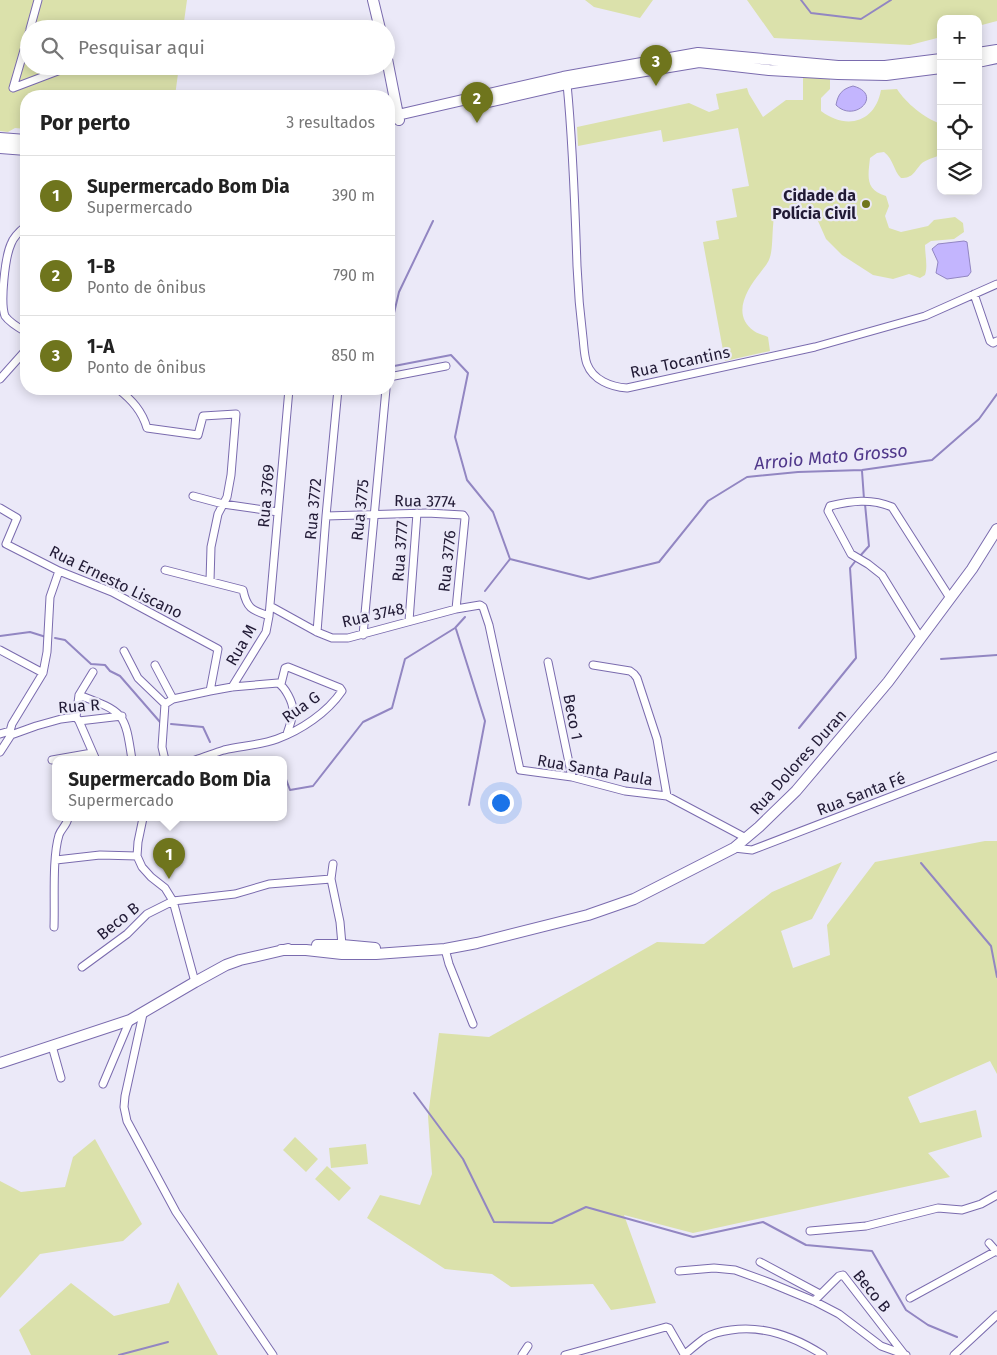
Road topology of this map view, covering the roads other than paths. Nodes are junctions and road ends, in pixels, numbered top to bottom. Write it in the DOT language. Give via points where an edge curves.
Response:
graph roads {
  1 [pos="38,0"];
  2 [pos="373,0"];
  3 [pos="32,20"];
  4 [pos="378,20"];
  5 [pos="997,50"];
  6 [pos="982,52"];
  7 [pos="997,58"];
  8 [pos="937,60"];
  9 [pos="982,61"];
  10 [pos="20,64"];
  11 [pos="937,69"];
  12 [pos="47,75"];
  13 [pos="389,75"];
  14 [pos="567,84"];
  15 [pos="390,90"];
  16 [pos="395,119"];
  17 [pos="395,119"];
  18 [pos="4,143"];
  19 [pos="20,145"];
  20 [pos="20,232"];
  21 [pos="997,284"];
  22 [pos="974,294"];
  23 [pos="20,328"];
  24 [pos="997,341"];
  25 [pos="20,357"];
  26 [pos="446,366"];
  27 [pos="395,376"];
  28 [pos="0,379"];
  29 [pos="124,395"];
  30 [pos="288,395"];
  31 [pos="337,395"];
  32 [pos="385,395"];
  33 [pos="193,496"];
  34 [pos="223,504"];
  35 [pos="0,508"];
  36 [pos="278,512"];
  37 [pos="417,513"];
  38 [pos="326,516"];
  39 [pos="373,516"];
  40 [pos="464,516"];
  41 [pos="997,529"];
  42 [pos="3,546"];
  43 [pos="165,570"];
  44 [pos="59,571"];
  45 [pos="210,581"];
  46 [pos="950,598"];
  47 [pos="270,606"];
  48 [pos="456,609"];
  49 [pos="441,612"];
  50 [pos="269,616"];
  51 [pos="409,621"];
  52 [pos="317,632"];
  53 [pos="363,635"];
  54 [pos="920,638"];
  55 [pos="0,650"];
  56 [pos="124,651"];
  57 [pos="548,662"];
  58 [pos="155,665"];
  59 [pos="593,665"];
  60 [pos="93,672"];
  61 [pos="43,674"];
  62 [pos="281,684"];
  63 [pos="232,687"];
  64 [pos="210,691"];
  65 [pos="79,695"];
  66 [pos="173,699"];
  67 [pos="164,704"];
  68 [pos="122,716"];
  69 [pos="78,719"];
  70 [pos="10,733"];
  71 [pos="0,734"];
  72 [pos="287,734"];
  73 [pos="0,752"];
  74 [pos="94,756"];
  75 [pos="131,756"];
  76 [pos="164,756"];
  77 [pos="206,756"];
  78 [pos="997,756"];
  79 [pos="572,777"];
  80 [pos="667,796"];
  81 [pos="67,821"];
  82 [pos="143,821"];
  83 [pos="746,838"];
  84 [pos="734,848"];
  85 [pos="137,856"];
  86 [pos="56,860"];
  87 [pos="333,864"];
  88 [pos="330,879"];
  89 [pos="174,901"];
  90 [pos="54,927"];
  91 [pos="445,949"];
  92 [pos="342,951"];
  93 [pos="82,967"];
  94 [pos="194,982"];
  95 [pos="142,1014"];
  96 [pos="130,1020"];
  97 [pos="474,1024"];
  98 [pos="52,1046"];
  99 [pos="0,1063"];
  100 [pos="61,1078"];
  101 [pos="103,1084"];
  102 [pos="997,1195"];
  103 [pos="810,1230"];
  104 [pos="989,1243"];
  105 [pos="996,1251"];
  106 [pos="760,1262"];
  107 [pos="679,1270"];
  108 [pos="820,1294"];
  109 [pos="910,1298"];
  110 [pos="814,1301"];
  111 [pos="997,1315"];
  112 [pos="528,1346"];
  113 [pos="905,1354"];
  114 [pos="273,1355"];
  115 [pos="522,1355"];
  116 [pos="565,1355"];
  117 [pos="684,1355"];
  118 [pos="823,1355"];
  119 [pos="954,1355"];
  1 -- 3 [label="street"];
  2 -- 4 [label="street"];
  5 -- 6 [label="street"];
  7 -- 9 [label="street"];
  8 -- 16 [label="street" via="885,66 838,66 698,53 563,77"];
  10 -- 12 [label="street" via="13,88"];
  11 -- 14 [label="street" via="886,75 838,74 699,62"];
  13 -- 15 [label="street"];
  14 -- 17 [label="street"];
  14 -- 22 [label="street, Rua Tocantins" via="578,297 585,354 587,365 606,384 627,388 815,347 925,316"];
  18 -- 19 [label="street"];
  20 -- 23 [label="street" via="11,242 2,303 9,321"];
  21 -- 22 [label="street, Rua Tocantins"];
  22 -- 24 [label="street" via="990,341"];
  25 -- 28 [label="street"];
  26 -- 27 [label="street"];
  29 -- 34 [label="street" via="143,415 147,428 198,435 203,416 236,414 231,475"];
  30 -- 36 [label="street, Rua 3769"];
  31 -- 38 [label="street, Rua 3772"];
  32 -- 39 [label="street, Rua 3775"];
  33 -- 34 [label="street"];
  34 -- 36 [label="street"];
  34 -- 45 [label="street" via="211,547"];
  35 -- 42 [label="street, Rua Ernesto Liscano" via="17,518"];
  36 -- 47 [label="street, Rua 3769"];
  37 -- 39 [label="street, Rua 3774"];
  37 -- 40 [label="street, Rua 3774"];
  37 -- 51 [label="street, Rua 3777"];
  38 -- 39 [label="street, Rua 3774"];
  38 -- 52 [label="street, Rua 3772"];
  39 -- 53 [label="street, Rua 3775"];
  40 -- 48 [label="street, Rua 3776"];
  41 -- 46 [label="street, Rua Dolores Duran"];
  42 -- 44 [label="street, Rua Ernesto Liscano"];
  43 -- 45 [label="street"];
  44 -- 61 [label="street" via="50,596"];
  44 -- 64 [label="street, Rua Ernesto Liscano" via="112,592 218,649"];
  45 -- 50 [label="street" via="243,590 250,609"];
  46 -- 54 [label="street, Rua Dolores Duran"];
  46 -- 54 [label="street" via="892,507 869,501 849,501 830,506 828,511 851,554 882,575"];
  47 -- 50 [label="street"];
  47 -- 52 [label="street, Rua 3748"];
  48 -- 49 [label="street, Rua Santa Paula"];
  48 -- 79 [label="street, Rua Santa Paula" via="476,604 483,607 520,770"];
  49 -- 51 [label="street, Rua 3748"];
  50 -- 63 [label="street, Rua M" via="266,632"];
  51 -- 53 [label="street, Rua 3748"];
  52 -- 53 [label="street, Rua 3748" via="332,638"];
  54 -- 83 [label="street, Rua Dolores Duran" via="888,682 799,788"];
  55 -- 61 [label="street"];
  56 -- 67 [label="street" via="138,678"];
  57 -- 79 [label="street, Beco 1"];
  58 -- 66 [label="street"];
  59 -- 80 [label="street" via="634,674 657,739"];
  60 -- 65 [label="street"];
  61 -- 70 [label="street" via="12,724"];
  62 -- 63 [label="street"];
  62 -- 72 [label="street" via="293,710"];
  62 -- 72 [label="street, Rua G" via="288,667 342,689 320,714"];
  63 -- 64 [label="street"];
  64 -- 66 [label="street"];
  65 -- 68 [label="street"];
  65 -- 69 [label="street"];
  66 -- 67 [label="street"];
  67 -- 76 [label="street"];
  68 -- 69 [label="street, Rua R"];
  68 -- 75 [label="street"];
  69 -- 70 [label="street, Rua R"];
  69 -- 74 [label="street"];
  70 -- 71 [label="street, Rua R"];
  70 -- 73 [label="street"];
  72 -- 77 [label="street, Rua G"];
  78 -- 84 [label="street, Rua Santa Fé" via="752,850"];
  79 -- 80 [label="street, Rua Santa Paula" via="625,791"];
  80 -- 83 [label="street, Rua Santa Paula"];
  81 -- 86 [label="street" via="59,833"];
  82 -- 85 [label="street"];
  83 -- 84 [label="street, Rua Dolores Duran"];
  84 -- 91 [label="street, Rua Dolores Duran" via="634,899 520,933"];
  85 -- 86 [label="street" via="100,855"];
  85 -- 89 [label="street" via="142,867"];
  86 -- 90 [label="street"];
  87 -- 88 [label="street"];
  88 -- 89 [label="street, Beco B" via="269,884 235,894"];
  88 -- 92 [label="street" via="340,922"];
  89 -- 93 [label="street, Beco B" via="147,914 127,934"];
  89 -- 94 [label="street"];
  91 -- 92 [label="street, Rua Dolores Duran"];
  91 -- 97 [label="street"];
  92 -- 94 [label="street, Rua Dolores Duran" via="312,945 281,950 240,960"];
  94 -- 95 [label="street, Rua Dolores Duran"];
  95 -- 96 [label="street, Rua Dolores Duran"];
  95 -- 114 [label="street" via="125,1096 127,1121 176,1212"];
  96 -- 98 [label="street, Rua Dolores Duran"];
  96 -- 101 [label="street"];
  98 -- 99 [label="street, Rua Dolores Duran"];
  98 -- 100 [label="street"];
  102 -- 103 [label="street" via="962,1210 938,1208 866,1226"];
  104 -- 105 [label="street"];
  105 -- 109 [label="street"];
  106 -- 108 [label="street"];
  107 -- 110 [label="street" via="735,1270"];
  108 -- 110 [label="street, Beco B"];
  108 -- 113 [label="street, Beco B" via="843,1275"];
  110 -- 113 [label="street" via="839,1314 881,1346"];
  111 -- 119 [label="street"];
  112 -- 115 [label="street"];
  116 -- 117 [label="street" via="666,1326"];
  117 -- 118 [label="street" via="706,1337 739,1329 759,1329 789,1337"];
}
